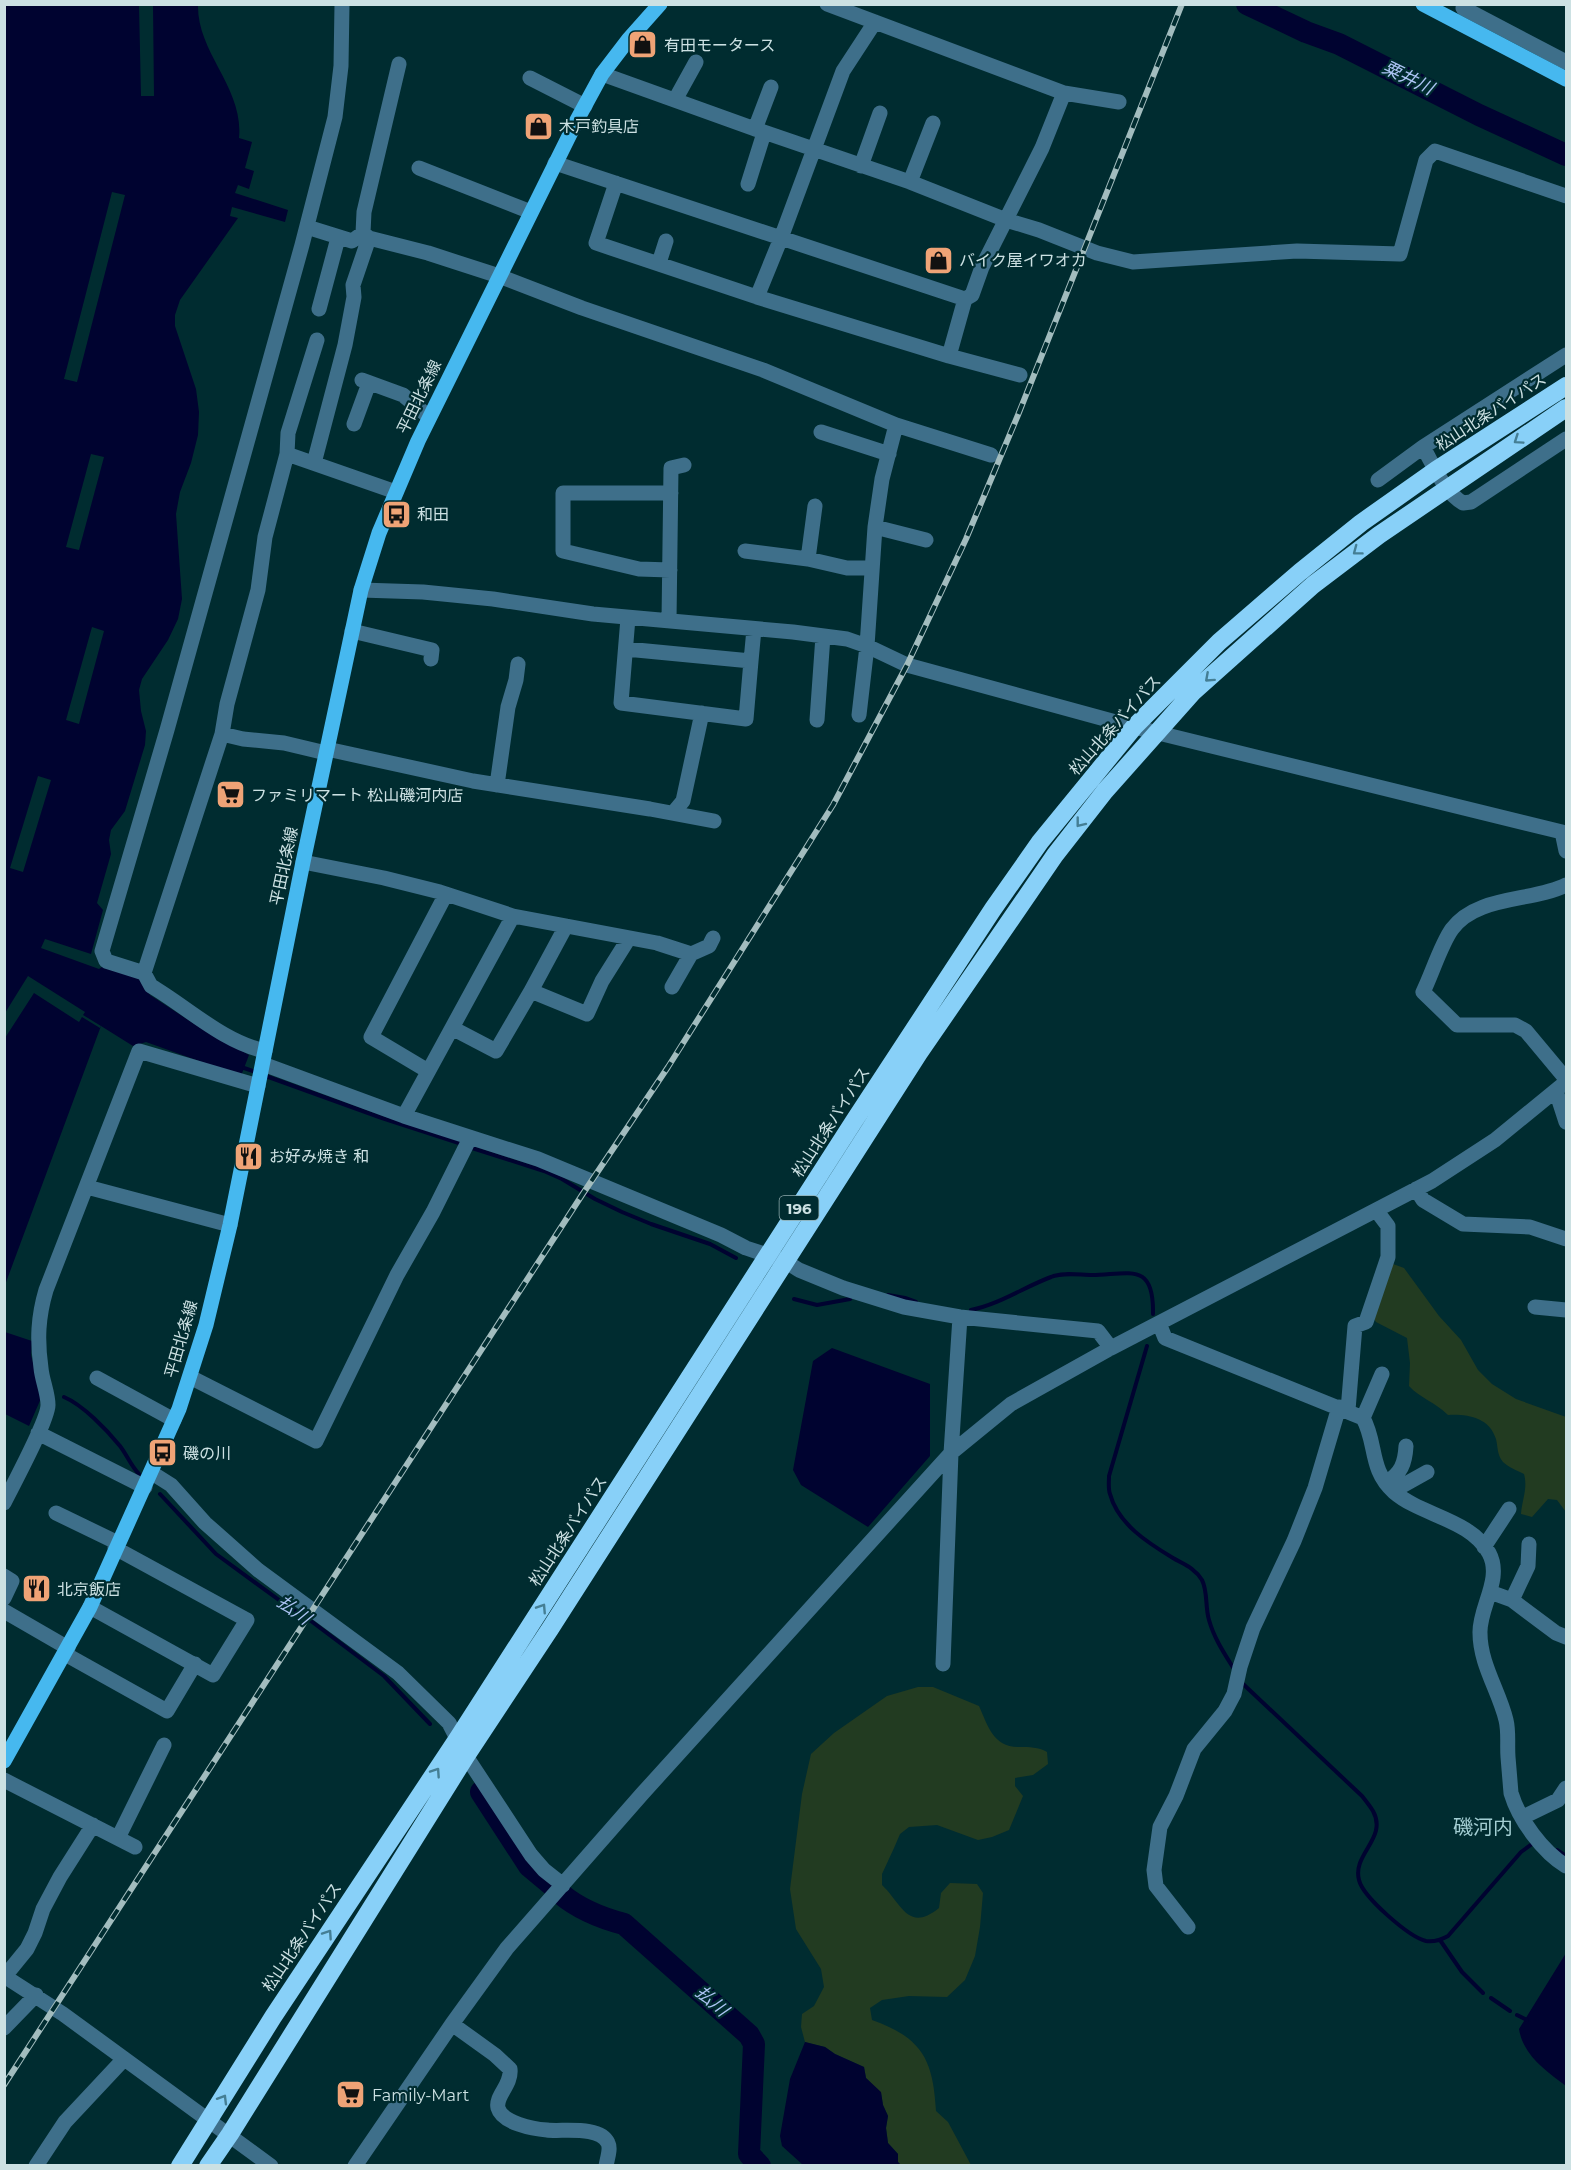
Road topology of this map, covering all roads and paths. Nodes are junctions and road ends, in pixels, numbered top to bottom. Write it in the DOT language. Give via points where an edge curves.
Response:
graph roads {
  1 [pos="342,4"];
  2 [pos="660,4"];
  3 [pos="827,4"];
  4 [pos="1423,4"];
  5 [pos="1459,11"];
  6 [pos="875,22"];
  7 [pos="696,62"];
  8 [pos="1566,62"];
  9 [pos="399,64"];
  10 [pos="602,74"];
  11 [pos="530,78"];
  12 [pos="1566,79"];
  13 [pos="771,87"];
  14 [pos="1064,93"];
  15 [pos="675,100"];
  16 [pos="1119,102"];
  17 [pos="585,106"];
  18 [pos="880,113"];
  19 [pos="933,123"];
  20 [pos="759,131"];
  21 [pos="814,150"];
  22 [pos="555,163"];
  23 [pos="861,166"];
  24 [pos="419,168"];
  25 [pos="910,182"];
  26 [pos="616,183"];
  27 [pos="748,183"];
  28 [pos="1566,196"];
  29 [pos="531,213"];
  30 [pos="1006,220"];
  31 [pos="307,227"];
  32 [pos="366,236"];
  33 [pos="338,238"];
  34 [pos="781,238"];
  35 [pos="666,241"];
  36 [pos="659,263"];
  37 [pos="499,276"];
  38 [pos="757,297"];
  39 [pos="965,299"];
  40 [pos="319,309"];
  41 [pos="317,340"];
  42 [pos="1566,355"];
  43 [pos="949,356"];
  44 [pos="1020,375"];
  45 [pos="1566,386"];
  46 [pos="1566,408"];
  47 [pos="429,417"];
  48 [pos="360,418"];
  49 [pos="896,425"];
  50 [pos="826,438"];
  51 [pos="1566,439"];
  52 [pos="1423,447"];
  53 [pos="287,454"];
  54 [pos="889,454"];
  55 [pos="991,455"];
  56 [pos="314,463"];
  57 [pos="684,465"];
  58 [pos="1436,470"];
  59 [pos="1378,480"];
  60 [pos="1447,487"];
  61 [pos="396,492"];
  62 [pos="671,493"];
  63 [pos="811,511"];
  64 [pos="875,527"];
  65 [pos="926,540"];
  66 [pos="751,548"];
  67 [pos="808,559"];
  68 [pos="872,568"];
  69 [pos="670,570"];
  70 [pos="361,590"];
  71 [pos="628,618"];
  72 [pos="669,621"];
  73 [pos="754,629"];
  74 [pos="352,631"];
  75 [pos="823,636"];
  76 [pos="867,645"];
  77 [pos="626,649"];
  78 [pos="431,659"];
  79 [pos="751,661"];
  80 [pos="518,664"];
  81 [pos="702,713"];
  82 [pos="859,715"];
  83 [pos="817,720"];
  84 [pos="1134,727"];
  85 [pos="1158,732"];
  86 [pos="222,734"];
  87 [pos="326,751"];
  88 [pos="497,785"];
  89 [pos="673,813"];
  90 [pos="714,821"];
  91 [pos="1566,851"];
  92 [pos="303,862"];
  93 [pos="1566,885"];
  94 [pos="446,894"];
  95 [pos="513,916"];
  96 [pos="566,926"];
  97 [pos="629,938"];
  98 [pos="713,938"];
  99 [pos="691,954"];
  100 [pos="144,974"];
  101 [pos="672,987"];
  102 [pos="531,991"];
  103 [pos="452,1028"];
  104 [pos="261,1069"];
  105 [pos="428,1071"];
  106 [pos="1563,1084"];
  107 [pos="404,1116"];
  108 [pos="1566,1122"];
  109 [pos="468,1143"];
  110 [pos="87,1187"];
  111 [pos="1416,1189"];
  112 [pos="1376,1210"];
  113 [pos="230,1225"];
  114 [pos="1566,1239"];
  115 [pos="777,1258"];
  116 [pos="1535,1307"];
  117 [pos="1566,1310"];
  118 [pos="960,1317"];
  119 [pos="1159,1323"];
  120 [pos="1111,1348"];
  121 [pos="1382,1374"];
  122 [pos="190,1377"];
  123 [pos="97,1378"];
  124 [pos="1344,1409"];
  125 [pos="1363,1418"];
  126 [pos="174,1420"];
  127 [pos="38,1433"];
  128 [pos="1406,1446"];
  129 [pos="951,1453"];
  130 [pos="152,1473"];
  131 [pos="1427,1473"];
  132 [pos="145,1487"];
  133 [pos="1390,1487"];
  134 [pos="4,1503"];
  135 [pos="1509,1509"];
  136 [pos="56,1513"];
  137 [pos="1529,1544"];
  138 [pos="117,1545"];
  139 [pos="1484,1547"];
  140 [pos="4,1576"];
  141 [pos="1490,1592"];
  142 [pos="4,1598"];
  143 [pos="1512,1600"];
  144 [pos="90,1607"];
  145 [pos="4,1611"];
  146 [pos="1566,1637"];
  147 [pos="66,1651"];
  148 [pos="195,1664"];
  149 [pos="943,1664"];
  150 [pos="458,1738"];
  151 [pos="164,1745"];
  152 [pos="466,1756"];
  153 [pos="4,1761"];
  154 [pos="4,1780"];
  155 [pos="1566,1788"];
  156 [pos="1523,1817"];
  157 [pos="93,1825"];
  158 [pos="118,1838"];
  159 [pos="135,1846"];
  160 [pos="1566,1866"];
  161 [pos="563,1885"];
  162 [pos="1188,1927"];
  163 [pos="5,1976"];
  164 [pos="36,1995"];
  165 [pos="452,2024"];
  166 [pos="4,2028"];
  167 [pos="124,2059"];
  168 [pos="209,2121"];
  169 [pos="230,2134"];
  170 [pos="36,2166"];
  171 [pos="180,2166"];
  172 [pos="208,2166"];
  173 [pos="271,2166"];
  174 [pos="355,2166"];
  175 [pos="606,2166"];
  1 -- 31 [label="street" via="335,117"];
  2 -- 10 [label="main road, 平田北条線"];
  3 -- 6 [label="street"];
  4 -- 5 [label="main road"];
  5 -- 8 [label="street"];
  5 -- 12 [label="main road"];
  6 -- 14 [label="street"];
  6 -- 21 [label="street" via="843,71"];
  7 -- 15 [label="street"];
  9 -- 32 [label="street" via="364,212"];
  10 -- 15 [label="street"];
  10 -- 17 [label="main road, 平田北条線"];
  11 -- 17 [label="street"];
  13 -- 20 [label="street"];
  14 -- 16 [label="street"];
  14 -- 30 [label="street"];
  15 -- 20 [label="street"];
  17 -- 22 [label="main road, 平田北条線"];
  18 -- 23 [label="street"];
  19 -- 25 [label="street"];
  20 -- 21 [label="street"];
  20 -- 27 [label="street"];
  21 -- 23 [label="street"];
  21 -- 34 [label="street"];
  22 -- 26 [label="street"];
  22 -- 29 [label="main road, 平田北条線"];
  23 -- 25 [label="street"];
  24 -- 29 [label="street"];
  25 -- 30 [label="street"];
  26 -- 34 [label="street"];
  26 -- 36 [label="street" via="596,243"];
  28 -- 30 [label="street" via="1435,151 1426,160 1400,254 1298,251 1133,262 1096,253"];
  29 -- 37 [label="main road, 平田北条線"];
  30 -- 39 [label="street" via="972,295"];
  31 -- 33 [label="street"];
  31 -- 100 [label="street" via="104,941 106,961"];
  32 -- 33 [label="street" via="352,241"];
  32 -- 37 [label="street"];
  32 -- 56 [label="street" via="353,285 345,345"];
  33 -- 40 [label="street"];
  34 -- 38 [label="street"];
  34 -- 39 [label="street"];
  35 -- 36 [label="street"];
  36 -- 38 [label="street"];
  37 -- 47 [label="main road, 平田北条線"];
  37 -- 49 [label="street" via="763,370"];
  38 -- 43 [label="street"];
  39 -- 43 [label="street"];
  41 -- 53 [label="street" via="288,434"];
  42 -- 52 [label="street"];
  43 -- 44 [label="street"];
  45 -- 58 [label="highway, 松山北条バイパス / 196"];
  46 -- 60 [label="highway, 松山北条バイパス / 196, one-way"];
  47 -- 48 [label="street" via="403,394 366,382"];
  47 -- 61 [label="main road, 平田北条線"];
  49 -- 54 [label="street"];
  49 -- 55 [label="street"];
  50 -- 54 [label="street"];
  51 -- 60 [label="street" via="1470,502 1456,499"];
  52 -- 58 [label="street"];
  52 -- 59 [label="street"];
  53 -- 56 [label="street"];
  53 -- 86 [label="street"];
  54 -- 64 [label="street"];
  56 -- 61 [label="street"];
  57 -- 62 [label="street" via="671,468"];
  58 -- 60 [label="street"];
  58 -- 84 [label="highway, 松山北条バイパス / 196" via="1300,572 1219,642"];
  60 -- 85 [label="highway, 松山北条バイパス / 196, one-way" via="1313,585 1193,692"];
  61 -- 70 [label="main road, 平田北条線"];
  62 -- 69 [label="street"];
  62 -- 69 [label="street" via="563,494 563,551 639,569"];
  63 -- 67 [label="street"];
  64 -- 65 [label="street"];
  64 -- 68 [label="street"];
  66 -- 67 [label="street"];
  67 -- 68 [label="street" via="848,568"];
  68 -- 76 [label="street"];
  69 -- 72 [label="street" via="676,587"];
  70 -- 71 [label="street" via="493,599"];
  70 -- 74 [label="main road, 平田北条線"];
  71 -- 72 [label="street"];
  71 -- 77 [label="street"];
  72 -- 73 [label="street"];
  73 -- 75 [label="street"];
  73 -- 79 [label="street"];
  74 -- 78 [label="street" via="432,650"];
  74 -- 87 [label="main road, 平田北条線"];
  75 -- 76 [label="street"];
  75 -- 83 [label="street"];
  76 -- 82 [label="street"];
  76 -- 84 [label="street" via="907,665"];
  77 -- 79 [label="street"];
  77 -- 81 [label="street" via="621,703"];
  79 -- 81 [label="street" via="746,719"];
  80 -- 88 [label="street"];
  81 -- 89 [label="street" via="683,801"];
  84 -- 85 [label="street"];
  84 -- 115 [label="highway, 松山北条バイパス / 196" via="1040,842 1004,893 854,1121"];
  85 -- 91 [label="street" via="1562,832"];
  85 -- 115 [label="highway, 松山北条バイパス / 196, one-way" via="1055,855"];
  86 -- 87 [label="street"];
  86 -- 100 [label="street"];
  87 -- 88 [label="street"];
  87 -- 92 [label="main road, 平田北条線"];
  88 -- 89 [label="street"];
  89 -- 90 [label="street"];
  92 -- 94 [label="street"];
  92 -- 104 [label="main road, 平田北条線"];
  93 -- 106 [label="street" via="1552,892 1489,904 1461,920 1451,930 1424,992 1457,1025 1515,1026 1526,1030"];
  94 -- 95 [label="street"];
  94 -- 105 [label="street" via="371,1037"];
  95 -- 96 [label="street"];
  95 -- 103 [label="street"];
  96 -- 97 [label="street"];
  96 -- 102 [label="street"];
  97 -- 99 [label="street"];
  97 -- 102 [label="street" via="587,1014"];
  98 -- 99 [label="street" via="709,946"];
  99 -- 101 [label="street"];
  100 -- 104 [label="street" via="152,986 253,1048"];
  102 -- 103 [label="street" via="496,1051"];
  103 -- 105 [label="street"];
  104 -- 107 [label="street"];
  104 -- 110 [label="street" via="139,1052"];
  104 -- 113 [label="main road, 平田北条線"];
  105 -- 107 [label="street"];
  106 -- 108 [label="street"];
  106 -- 111 [label="street" via="1495,1140"];
  107 -- 109 [label="street"];
  109 -- 115 [label="street" via="538,1159"];
  109 -- 122 [label="street" via="397,1275 316,1441"];
  110 -- 113 [label="street"];
  110 -- 127 [label="street" via="39,1312 38,1340 48,1407"];
  111 -- 112 [label="street"];
  111 -- 114 [label="street" via="1424,1200 1463,1224 1530,1227"];
  112 -- 119 [label="street"];
  112 -- 124 [label="street" via="1388,1226 1388,1257 1366,1322 1355,1326"];
  113 -- 122 [label="main road, 平田北条線"];
  115 -- 118 [label="street" via="843,1288 903,1307"];
  150 -- 115 [label="highway, 松山北条バイパス / 196, one-way"];
  115 -- 152 [label="highway, 松山北条バイパス / 196" via="545,1637"];
  116 -- 117 [label="street"];
  118 -- 120 [label="street" via="1098,1331"];
  118 -- 129 [label="street"];
  119 -- 120 [label="street"];
  119 -- 124 [label="street" via="1165,1338"];
  120 -- 129 [label="street" via="1011,1404"];
  121 -- 125 [label="street"];
  122 -- 126 [label="main road, 平田北条線"];
  123 -- 126 [label="street"];
  124 -- 125 [label="street"];
  124 -- 162 [label="street" via="1294,1541 1253,1628 1234,1694 1194,1749 1160,1827 1154,1870 1156,1886"];
  125 -- 133 [label="street" via="1371,1434 1373,1456"];
  126 -- 130 [label="main road, 平田北条線"];
  127 -- 132 [label="street"];
  127 -- 134 [label="street"];
  128 -- 133 [label="street" via="1405,1460"];
  129 -- 149 [label="street"];
  129 -- 161 [label="street"];
  130 -- 132 [label="main road, 平田北条線"];
  130 -- 150 [label="street" via="171,1485 205,1523 258,1570 398,1673 449,1723"];
  131 -- 133 [label="street"];
  132 -- 138 [label="main road, 平田北条線"];
  133 -- 139 [label="street" via="1408,1502 1466,1530"];
  135 -- 139 [label="street"];
  136 -- 138 [label="street"];
  137 -- 143 [label="street" via="1528,1566"];
  138 -- 144 [label="main road, 平田北条線"];
  138 -- 148 [label="street" via="248,1620 213,1675"];
  139 -- 141 [label="street" via="1493,1569"];
  140 -- 142 [label="street" via="12,1581"];
  141 -- 143 [label="street"];
  141 -- 156 [label="street" via="1482,1613 1480,1643 1506,1719 1511,1793"];
  143 -- 146 [label="street"];
  144 -- 147 [label="main road, 平田北条線"];
  144 -- 148 [label="street"];
  145 -- 147 [label="street"];
  147 -- 148 [label="street" via="167,1711"];
  147 -- 153 [label="main road, 平田北条線"];
  150 -- 152 [label="street"];
  168 -- 150 [label="highway, 松山北条バイパス / 196, one-way" via="273,2017"];
  151 -- 158 [label="street"];
  152 -- 161 [label="street" via="531,1855"];
  152 -- 169 [label="highway, 松山北条バイパス / 196"];
  154 -- 157 [label="street"];
  155 -- 156 [label="street" via="1558,1800"];
  156 -- 160 [label="street" via="1539,1843"];
  157 -- 158 [label="street"];
  157 -- 163 [label="street" via="60,1876 27,1949"];
  158 -- 159 [label="street"];
  161 -- 165 [label="street" via="507,1948"];
  163 -- 164 [label="street"];
  164 -- 166 [label="street"];
  164 -- 167 [label="street"];
  165 -- 174 [label="street"];
  165 -- 175 [label="street" via="510,2069 509,2083 498,2101 502,2116 546,2130 570,2129 602,2136 608,2143"];
  167 -- 168 [label="street"];
  167 -- 170 [label="street" via="65,2122"];
  168 -- 169 [label="street"];
  168 -- 171 [label="highway, 松山北条バイパス / 196"];
  169 -- 172 [label="highway, 松山北条バイパス / 196"];
  169 -- 173 [label="street"];
}
